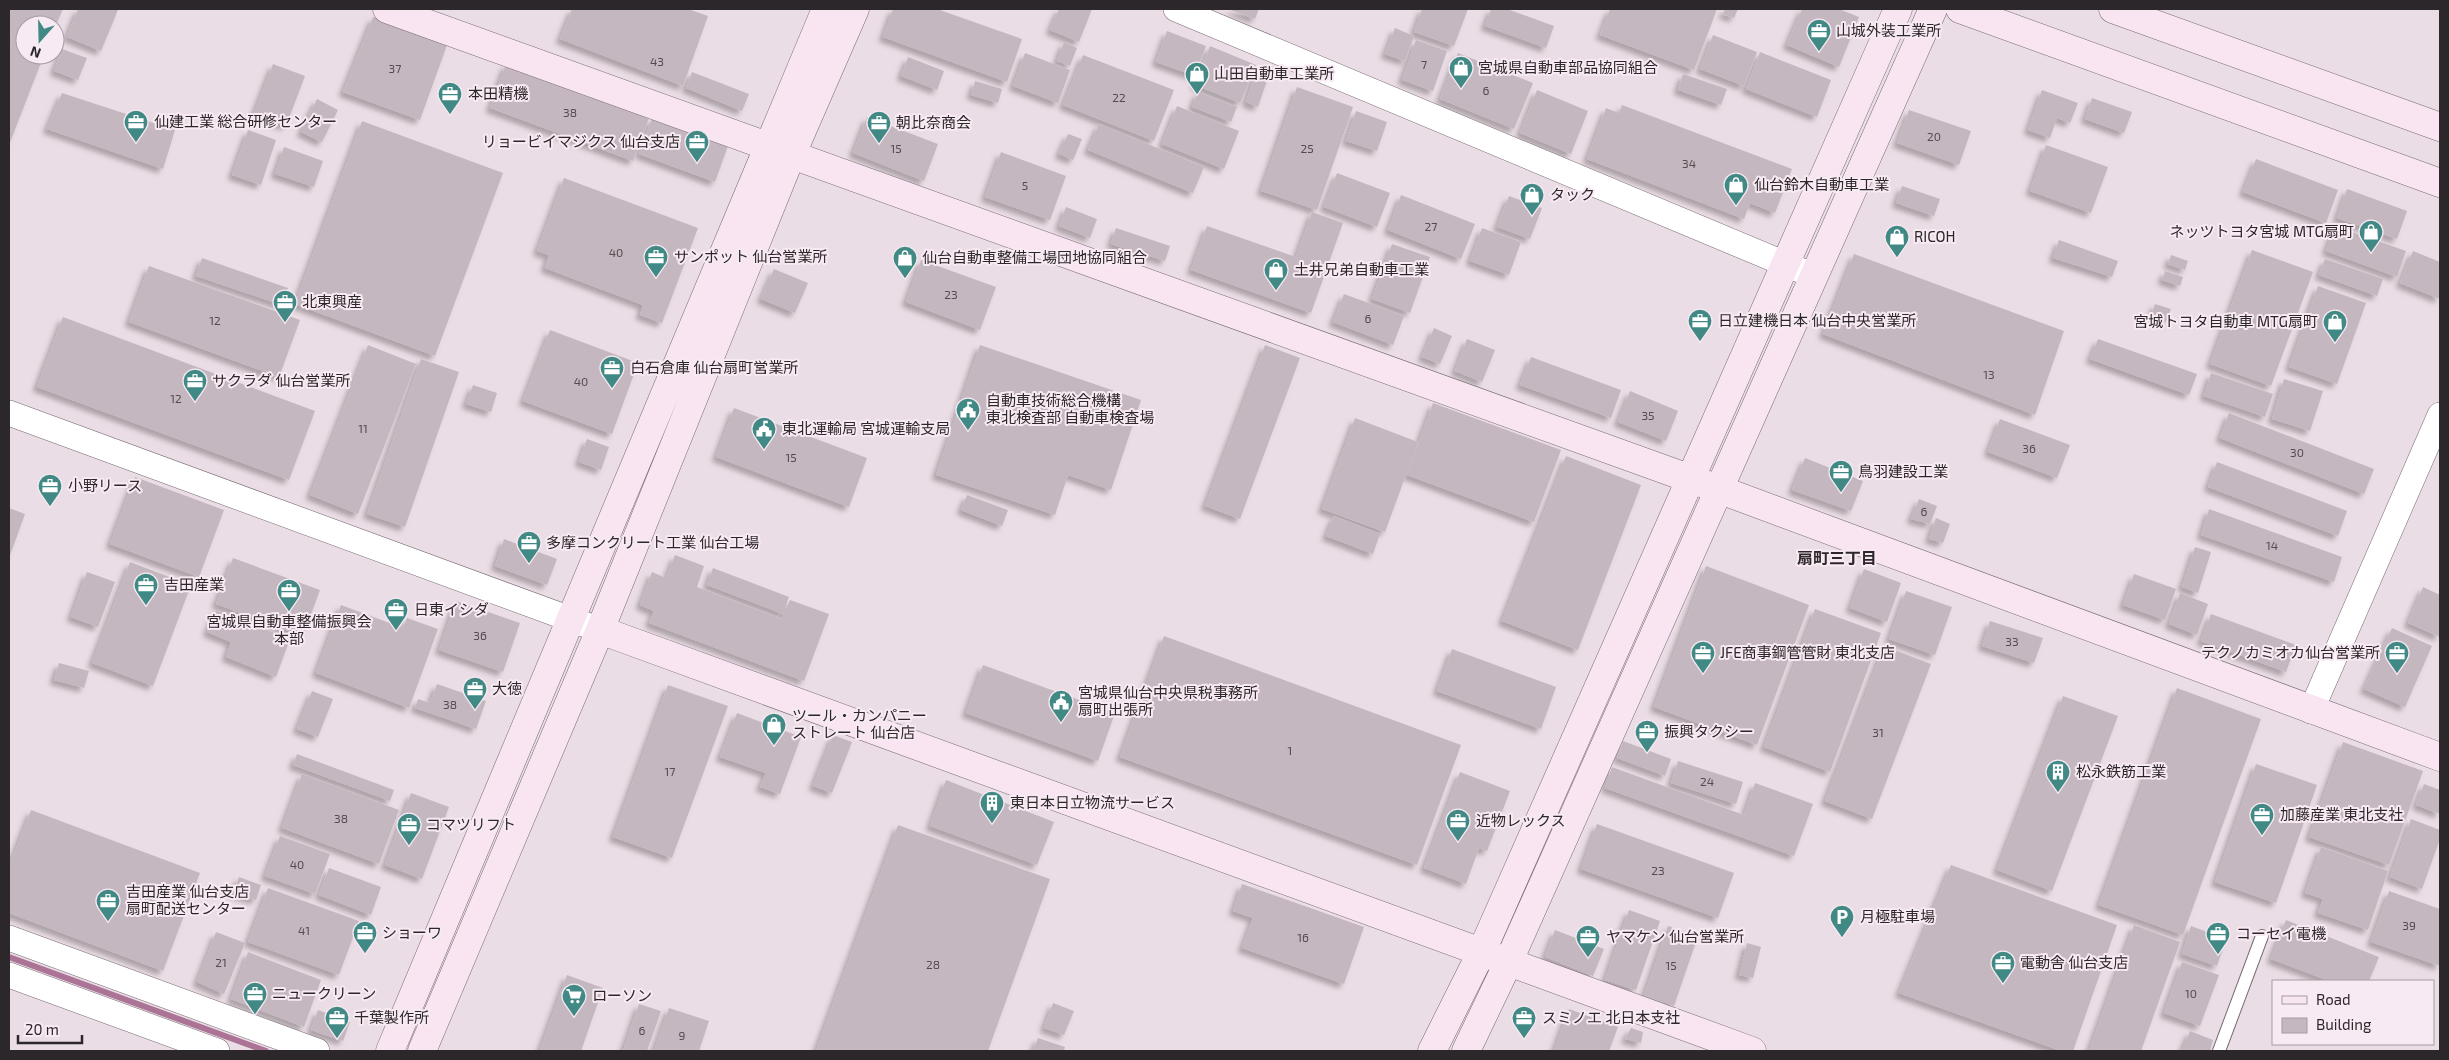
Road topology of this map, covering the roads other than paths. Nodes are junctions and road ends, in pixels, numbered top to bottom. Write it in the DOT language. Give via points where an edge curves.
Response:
graph roads {
  1 [pos="388,9"];
  2 [pos="826,9"];
  3 [pos="855,9"];
  4 [pos="1176,9"];
  5 [pos="1898,9"];
  6 [pos="1933,9"];
  7 [pos="1960,9"];
  8 [pos="2113,9"];
  9 [pos="2440,128"];
  10 [pos="781,152"];
  11 [pos="2440,183"];
  12 [pos="1785,264"];
  13 [pos="1814,276"];
  14 [pos="9,413"];
  15 [pos="2440,415"];
  16 [pos="1690,480"];
  17 [pos="1719,490"];
  18 [pos="571,620"];
  19 [pos="600,630"];
  20 [pos="2311,711"];
  21 [pos="2440,758"];
  22 [pos="2262,936"];
  23 [pos="9,938"];
  24 [pos="1481,953"];
  25 [pos="1508,963"];
  26 [pos="9,975"];
  27 [pos="217,1051"];
  28 [pos="317,1051"];
  29 [pos="390,1051"];
  30 [pos="422,1051"];
  31 [pos="1432,1051"];
  32 [pos="1466,1051"];
  33 [pos="1752,1051"];
  34 [pos="2219,1051"];
  1 -- 10 [label="street"];
  2 -- 10 [label="street"];
  3 -- 10 [label="street"];
  4 -- 12 [label="street"];
  5 -- 12 [label="street"];
  6 -- 13 [label="street"];
  7 -- 11 [label="street"];
  8 -- 9 [label="street"];
  10 -- 16 [label="street"];
  10 -- 18 [label="street"];
  10 -- 19 [label="street"];
  12 -- 13 [label="street"];
  12 -- 16 [label="street"];
  13 -- 17 [label="street"];
  14 -- 18 [label="street"];
  15 -- 20 [label="street"];
  16 -- 17 [label="street"];
  16 -- 24 [label="street"];
  17 -- 20 [label="street"];
  17 -- 25 [label="street"];
  18 -- 19 [label="street"];
  18 -- 29 [label="street"];
  19 -- 24 [label="street"];
  19 -- 30 [label="street"];
  20 -- 21 [label="street"];
  22 -- 34 [label="lane"];
  23 -- 28 [label="street"];
  24 -- 25 [label="street"];
  24 -- 31 [label="street"];
  25 -- 32 [label="street"];
  25 -- 33 [label="street"];
  26 -- 27 [label="street"];
}
